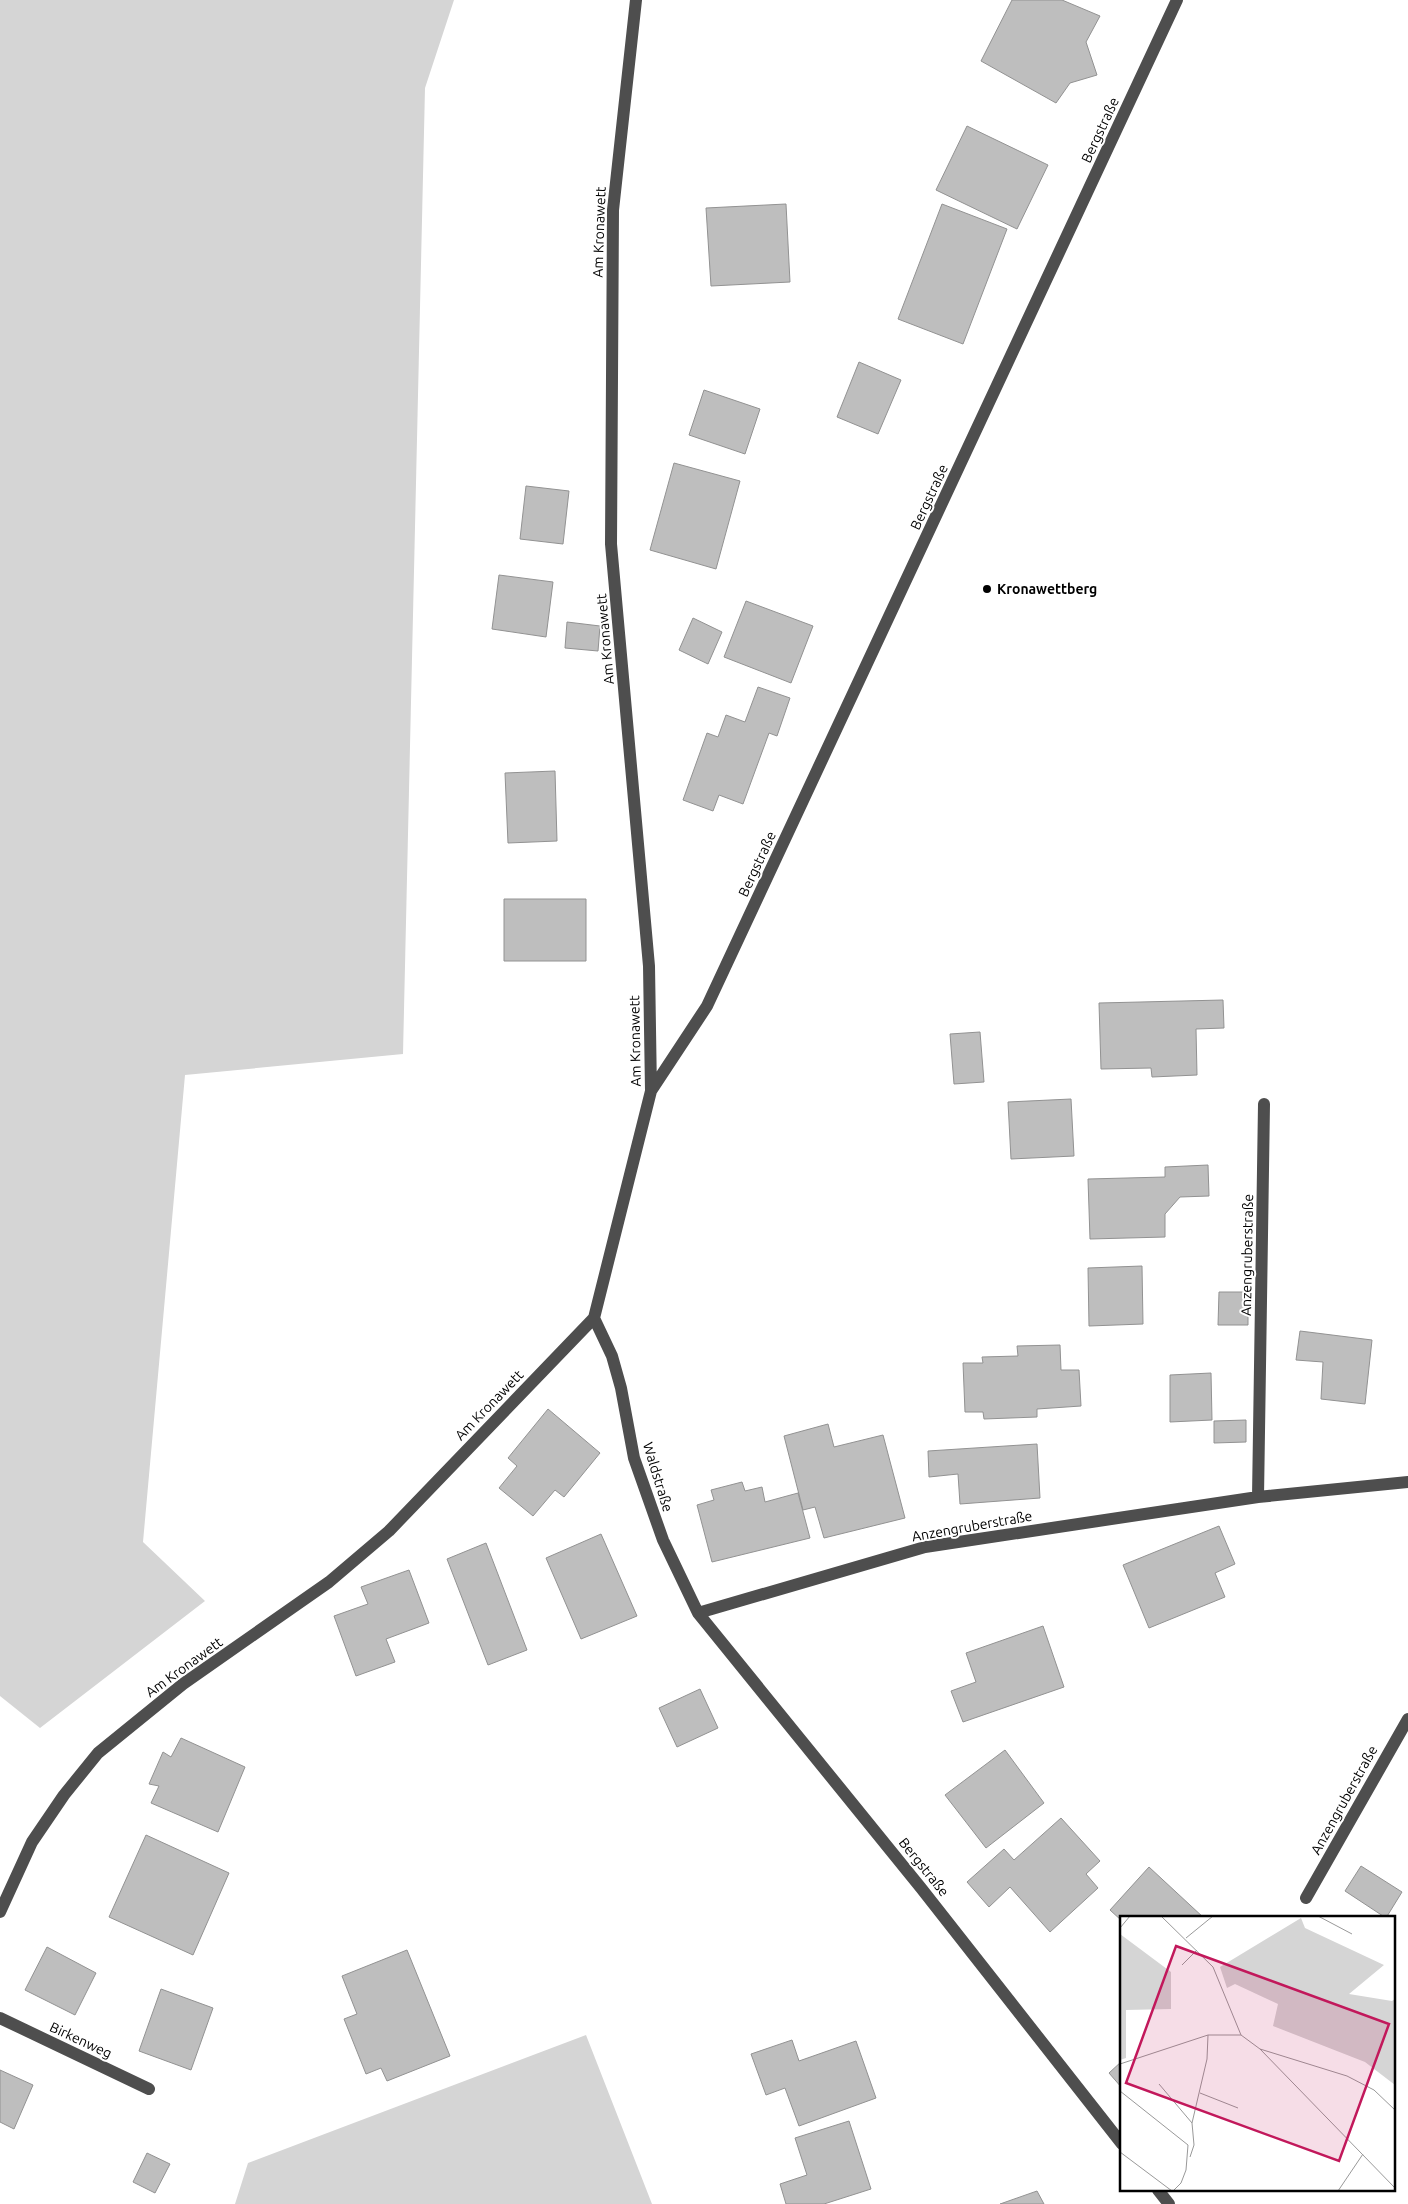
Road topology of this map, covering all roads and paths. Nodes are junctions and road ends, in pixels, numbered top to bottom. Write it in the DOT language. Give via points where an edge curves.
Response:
graph roads {
  1 [pos="636,0"];
  2 [pos="1177,0"];
  3 [pos="651,1091"];
  4 [pos="1264,1104"];
  5 [pos="594,1318"];
  6 [pos="1408,1482"];
  7 [pos="1258,1497"];
  8 [pos="698,1613"];
  9 [pos="1408,1719"];
  10 [pos="1306,1898"];
  11 [pos="0,1912"];
  12 [pos="0,2018"];
  13 [pos="149,2089"];
  14 [pos="1120,2141"];
  15 [pos="1160,2192"];
  16 [pos="1169,2204"];
  1 -- 3 [label="street, Am Kronawett" via="612,210 612,544 649,966"];
  2 -- 3 [label="street, Bergstraße" via="707,1006"];
  3 -- 5 [label="street, Am Kronawett"];
  4 -- 7 [label="street, Anzengruberstraße"];
  5 -- 8 [label="street, Waldstraße" via="614,1364 634,1458 662,1540"];
  5 -- 11 [label="street, Am Kronawett" via="389,1531 329,1582 183,1684 98,1753 64,1794 32,1842"];
  6 -- 7 [label="street, Anzengruberstraße"];
  7 -- 8 [label="street, Anzengruberstraße" via="925,1547"];
  8 -- 14 [label="street, Bergstraße" via="921,1888"];
  9 -- 10 [label="street, Anzengruberstraße"];
  12 -- 13 [label="street, Birkenweg"];
  15 -- 16 [label="street"];
}
